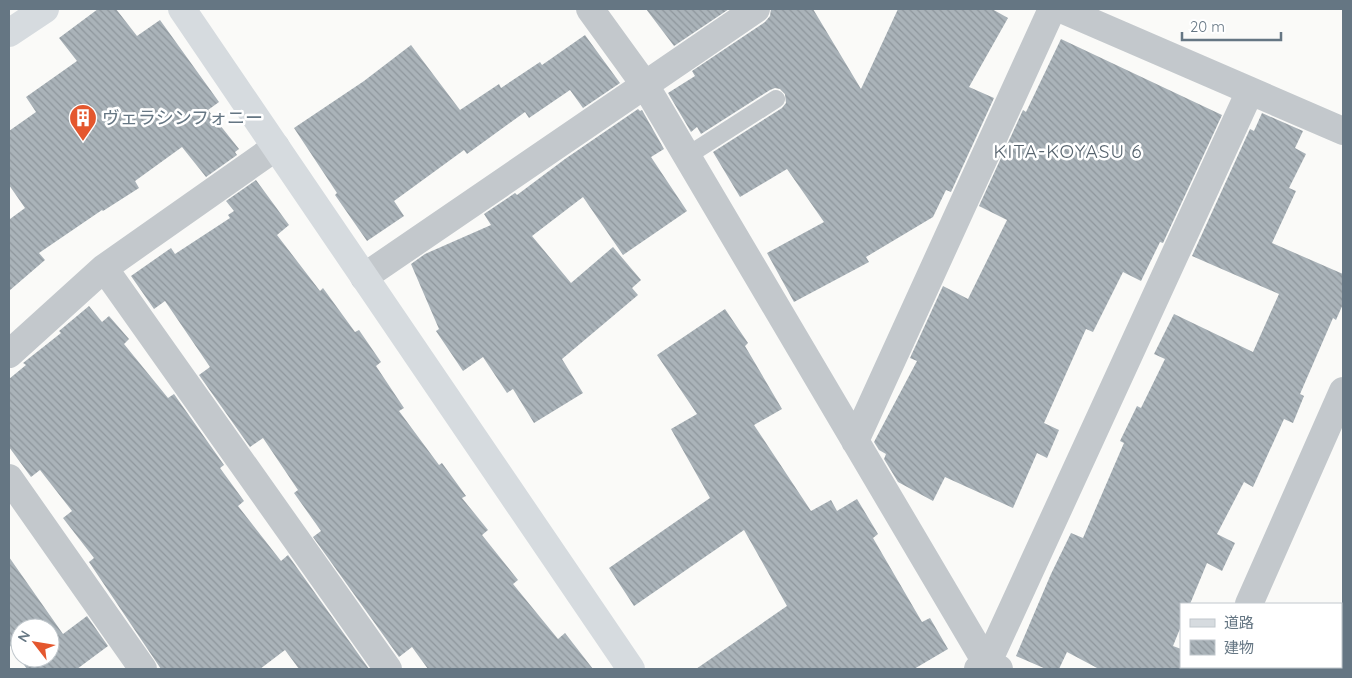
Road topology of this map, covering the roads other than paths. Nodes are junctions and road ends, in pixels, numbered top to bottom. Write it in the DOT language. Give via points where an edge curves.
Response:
graph roads {
  1 [pos="45,9"];
  2 [pos="182,9"];
  3 [pos="590,9"];
  4 [pos="756,9"];
  5 [pos="1052,9"];
  6 [pos="1061,9"];
  7 [pos="9,33"];
  8 [pos="645,86"];
  9 [pos="1250,91"];
  10 [pos="776,99"];
  11 [pos="1343,131"];
  12 [pos="276,147"];
  13 [pos="687,156"];
  14 [pos="104,268"];
  15 [pos="364,277"];
  16 [pos="9,354"];
  17 [pos="1343,391"];
  18 [pos="856,441"];
  19 [pos="9,478"];
  20 [pos="1249,603"];
  21 [pos="988,667"];
  22 [pos="143,669"];
  23 [pos="388,669"];
  24 [pos="631,669"];
  1 -- 7 [label="street"];
  2 -- 12 [label="street"];
  3 -- 8 [label="street"];
  4 -- 8 [label="street"];
  5 -- 18 [label="street"];
  6 -- 9 [label="street"];
  8 -- 13 [label="street"];
  8 -- 15 [label="street"];
  9 -- 11 [label="street"];
  9 -- 21 [label="street"];
  10 -- 13 [label="lane"];
  12 -- 14 [label="street"];
  12 -- 15 [label="street"];
  13 -- 18 [label="street"];
  14 -- 16 [label="street"];
  14 -- 23 [label="street"];
  15 -- 24 [label="street"];
  17 -- 20 [label="street"];
  18 -- 21 [label="street"];
  19 -- 22 [label="street"];
}
